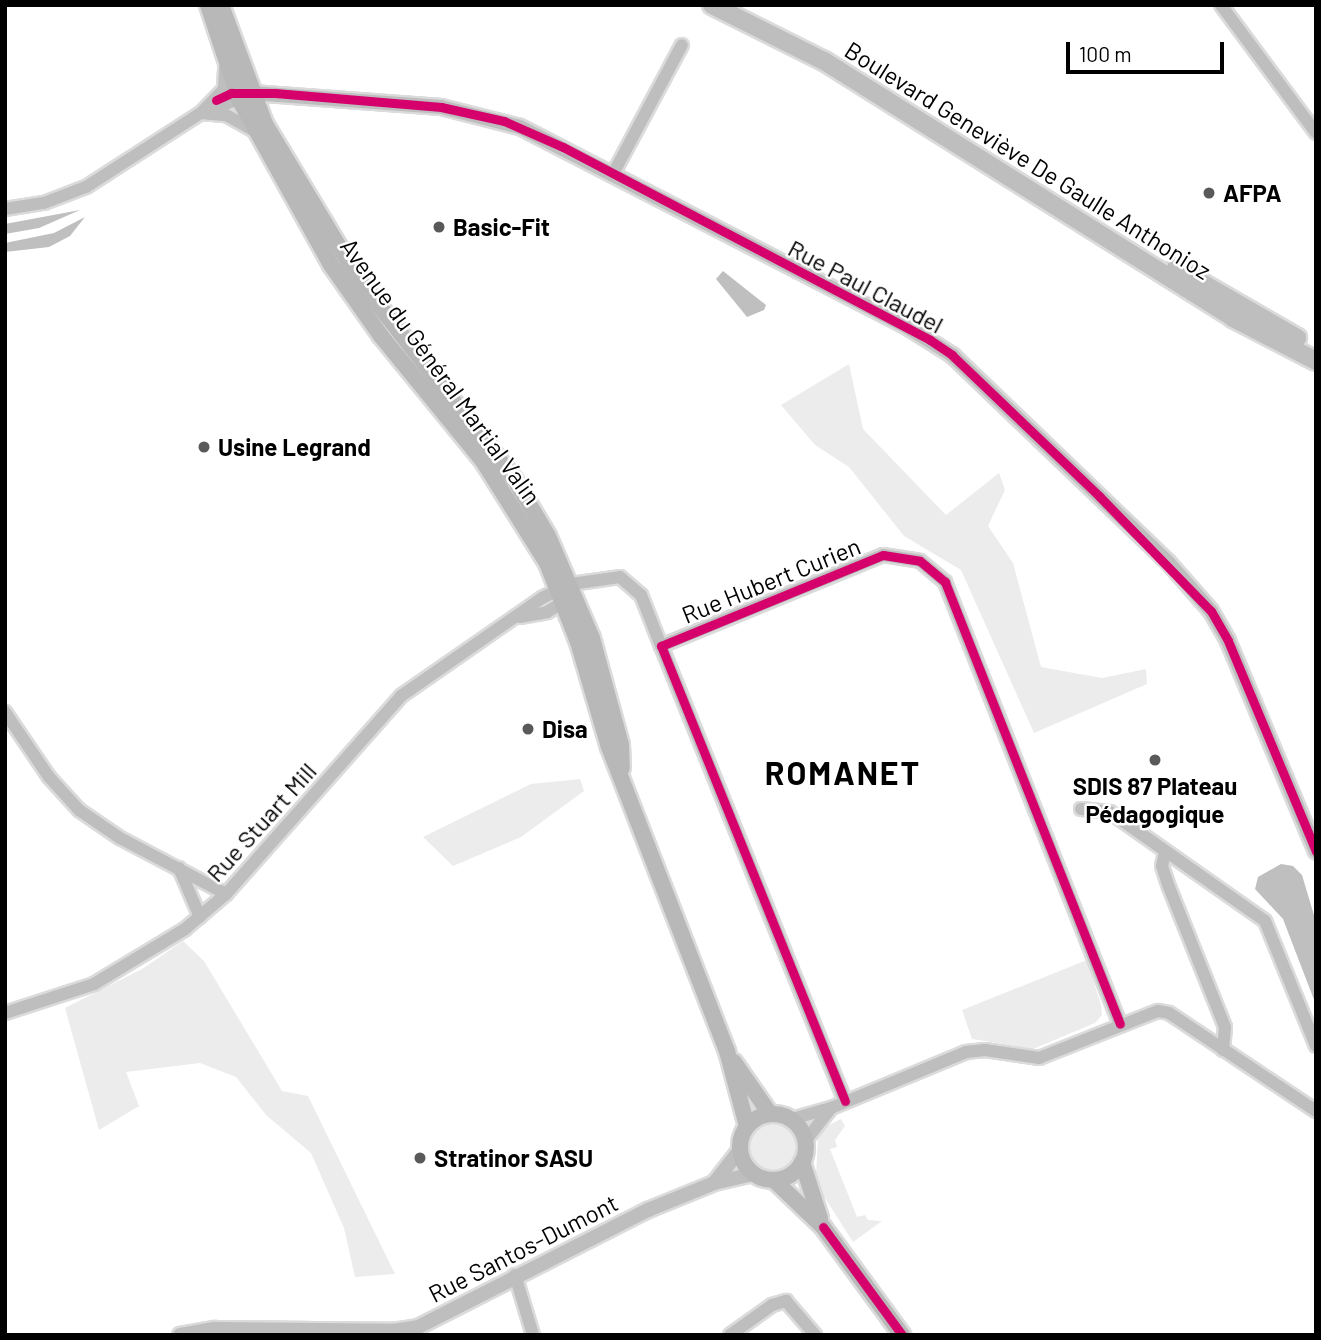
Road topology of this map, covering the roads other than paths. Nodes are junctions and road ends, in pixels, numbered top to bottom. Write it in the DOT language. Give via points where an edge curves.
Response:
graph roads {
  1 [pos="208,5"];
  2 [pos="221,5"];
  3 [pos="712,5"];
  4 [pos="736,5"];
  5 [pos="1221,5"];
  6 [pos="682,45"];
  7 [pos="223,53"];
  8 [pos="242,95"];
  9 [pos="216,100"];
  10 [pos="201,113"];
  11 [pos="255,131"];
  12 [pos="1316,133"];
  13 [pos="613,174"];
  14 [pos="5,209"];
  15 [pos="1316,348"];
  16 [pos="1316,361"];
  17 [pos="571,590"];
  18 [pos="661,646"];
  19 [pos="5,712"];
  20 [pos="1081,808"];
  21 [pos="1316,851"];
  22 [pos="1165,852"];
  23 [pos="179,868"];
  24 [pos="226,894"];
  25 [pos="200,917"];
  26 [pos="5,1013"];
  27 [pos="1120,1024"];
  28 [pos="1316,1046"];
  29 [pos="1223,1050"];
  30 [pos="727,1051"];
  31 [pos="845,1101"];
  32 [pos="831,1108"];
  33 [pos="1316,1111"];
  34 [pos="770,1114"];
  35 [pos="792,1119"];
  36 [pos="747,1126"];
  37 [pos="806,1140"];
  38 [pos="740,1150"];
  39 [pos="802,1162"];
  40 [pos="753,1174"];
  41 [pos="774,1180"];
  42 [pos="714,1183"];
  43 [pos="823,1227"];
  44 [pos="515,1275"];
  45 [pos="180,1335"];
  46 [pos="533,1335"];
  47 [pos="730,1335"];
  48 [pos="816,1335"];
  49 [pos="902,1335"];
  1 -- 7 [label="main road, Avenue du Général Martial Valin"];
  2 -- 8 [label="main road, Avenue du Général Martial Valin"];
  3 -- 16 [label="main road, Boulevard Geneviève De Gaulle Anthonioz" via="824,61 1233,317"];
  4 -- 15 [label="main road, Boulevard Geneviève De Gaulle Anthonioz" via="828,52 1237,305"];
  5 -- 12 [label="street"];
  6 -- 13 [label="street"];
  7 -- 8 [label="main road, Avenue du Général Martial Valin"];
  7 -- 9 [label="street" via="227,79"];
  8 -- 9 [label="street"];
  8 -- 10 [label="street"];
  8 -- 11 [label="main road, Avenue du Général Martial Valin"];
  8 -- 13 [label="street, Rue Paul Claudel" via="474,113 520,127"];
  8 -- 17 [label="main road, Avenue du Général Martial Valin" via="265,124 359,280 514,479"];
  9 -- 10 [label="street"];
  10 -- 11 [label="street" via="226,115"];
  10 -- 14 [label="street" via="86,187 44,203"];
  11 -- 17 [label="main road, Avenue du Général Martial Valin" via="331,265 482,461"];
  13 -- 21 [label="street, Rue Paul Claudel" via="930,340 952,355 1100,496 1211,611 1228,641"];
  17 -- 18 [label="street, Rue Hubert Curien" via="620,577 632,584 641,594"];
  17 -- 24 [label="street, Rue Stuart Mill" via="543,613 520,617 452,657 401,696"];
  17 -- 30 [label="main road, Avenue du Général Martial Valin" via="621,745 622,771"];
  18 -- 27 [label="street, Rue Hubert Curien" via="883,555 902,555 935,569 945,582"];
  18 -- 31 [label="street, Rue Hubert Curien"];
  19 -- 23 [label="street" via="79,810 120,838"];
  20 -- 22 [label="street" via="1110,813"];
  22 -- 28 [label="street" via="1265,922"];
  22 -- 29 [label="street" via="1161,866 1225,1027"];
  23 -- 24 [label="street"];
  23 -- 25 [label="street"];
  24 -- 25 [label="street, Rue Stuart Mill"];
  25 -- 26 [label="street, Rue Stuart Mill" via="144,958 94,984"];
  27 -- 29 [label="street" via="1151,1013 1170,1013"];
  27 -- 31 [label="street" via="1039,1058 985,1050 966,1052"];
  29 -- 33 [label="street"];
  30 -- 34 [label="main road, Avenue du Général Martial Valin"];
  30 -- 36 [label="main road, Avenue du Général Martial Valin"];
  31 -- 32 [label="street"];
  32 -- 35 [label="street"];
  32 -- 37 [label="street"];
  34 -- 35 [label="main road"];
  34 -- 36 [label="main road"];
  35 -- 37 [label="main road"];
  36 -- 38 [label="main road"];
  37 -- 39 [label="main road"];
  38 -- 40 [label="main road"];
  38 -- 42 [label="street, Rue Santos-Dumont"];
  39 -- 41 [label="main road" via="791,1175"];
  39 -- 43 [label="main road"];
  40 -- 41 [label="main road"];
  40 -- 42 [label="street, Rue Santos-Dumont"];
  41 -- 43 [label="main road"];
  42 -- 44 [label="street, Rue Santos-Dumont" via="592,1235"];
  43 -- 49 [label="main road"];
  44 -- 45 [label="street, Rue Santos-Dumont" via="465,1306 418,1327 393,1331 215,1329"];
  44 -- 46 [label="street"];
  47 -- 48 [label="street" via="772,1305 786,1301"];
}
